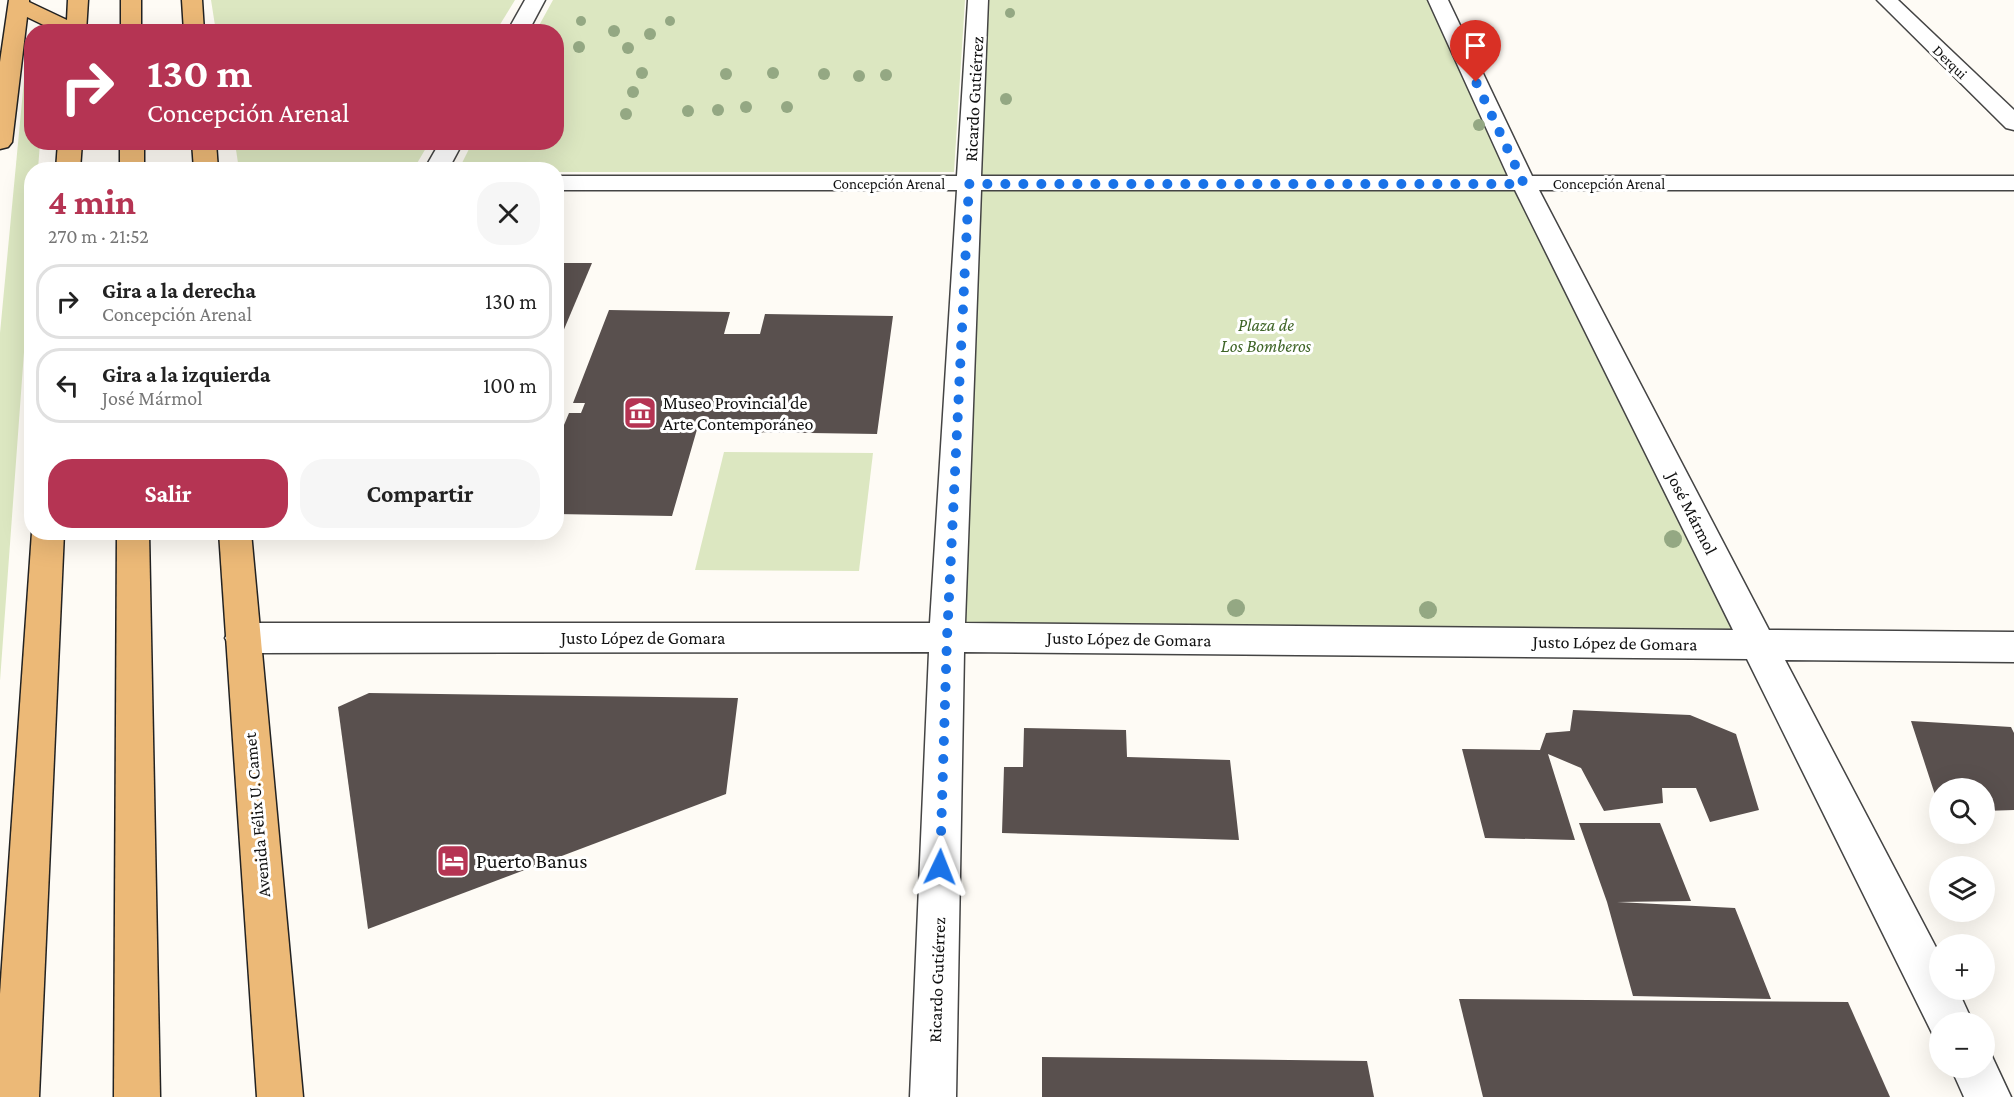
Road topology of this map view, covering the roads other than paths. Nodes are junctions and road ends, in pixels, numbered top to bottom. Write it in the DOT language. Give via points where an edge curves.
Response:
graph roads {
  1 [pos="78,0"];
  2 [pos="131,0"];
  3 [pos="192,0"];
  4 [pos="535,0"];
  5 [pos="978,0"];
  6 [pos="1438,0"];
  7 [pos="1887,0"];
  8 [pos="19,3"];
  9 [pos="60,24"];
  10 [pos="76,24"];
  11 [pos="131,24"];
  12 [pos="194,24"];
  13 [pos="522,24"];
  14 [pos="2014,123"];
  15 [pos="0,142"];
  16 [pos="564,183"];
  17 [pos="2014,183"];
  18 [pos="969,184"];
  19 [pos="1524,184"];
  20 [pos="48,540"];
  21 [pos="133,540"];
  22 [pos="236,540"];
  23 [pos="947,638"];
  24 [pos="243,639"];
  25 [pos="1759,645"];
  26 [pos="2014,647"];
  27 [pos="1945,1012"];
  28 [pos="1979,1078"];
  29 [pos="16,1097"];
  30 [pos="137,1097"];
  31 [pos="280,1097"];
  32 [pos="933,1097"];
  33 [pos="1988,1097"];
  1 -- 10 [label="main road"];
  2 -- 11 [label="main road"];
  3 -- 12 [label="main road"];
  4 -- 13 [label="street"];
  5 -- 18 [label="street, Ricardo Gutiérrez"];
  6 -- 19 [label="street, José Mármol"];
  7 -- 14 [label="street, Derqui"];
  8 -- 9 [label="main road"];
  8 -- 15 [label="main road"];
  16 -- 18 [label="street, Concepción Arenal"];
  17 -- 19 [label="street, Concepción Arenal"];
  18 -- 19 [label="street, Concepción Arenal"];
  18 -- 23 [label="street, Ricardo Gutiérrez"];
  19 -- 25 [label="street, José Mármol"];
  20 -- 29 [label="main road"];
  21 -- 30 [label="main road"];
  22 -- 24 [label="main road, Avenida Félix U. Camet"];
  23 -- 24 [label="street, Justo López de Gomara"];
  23 -- 25 [label="street, Justo López de Gomara"];
  23 -- 32 [label="street, Ricardo Gutiérrez"];
  24 -- 31 [label="main road, Avenida Félix U. Camet"];
  25 -- 26 [label="street, Justo López de Gomara"];
  25 -- 27 [label="street, José Mármol"];
  28 -- 33 [label="street"];
}
